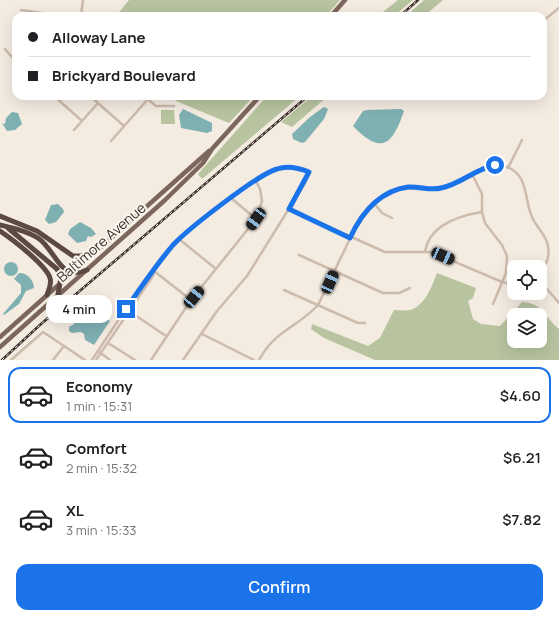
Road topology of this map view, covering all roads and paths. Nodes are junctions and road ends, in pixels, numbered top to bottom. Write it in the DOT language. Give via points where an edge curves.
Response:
graph roads {
  1 [pos="83,0"];
  2 [pos="345,0"];
  3 [pos="559,8"];
  4 [pos="21,10"];
  5 [pos="28,12"];
  6 [pos="82,12"];
  7 [pos="334,12"];
  8 [pos="547,18"];
  9 [pos="5,49"];
  10 [pos="12,58"];
  11 [pos="59,100"];
  12 [pos="95,100"];
  13 [pos="147,100"];
  14 [pos="149,100"];
  15 [pos="256,100"];
  16 [pos="98,103"];
  17 [pos="174,106"];
  18 [pos="82,120"];
  19 [pos="124,126"];
  20 [pos="74,130"];
  21 [pos="522,140"];
  22 [pos="111,141"];
  23 [pos="212,149"];
  24 [pos="508,168"];
  25 [pos="472,174"];
  26 [pos="256,181"];
  27 [pos="231,198"];
  28 [pos="374,203"];
  29 [pos="289,209"];
  30 [pos="482,212"];
  31 [pos="0,216"];
  32 [pos="392,218"];
  33 [pos="256,219"];
  34 [pos="0,223"];
  35 [pos="6,226"];
  36 [pos="0,231"];
  37 [pos="350,238"];
  38 [pos="179,239"];
  39 [pos="99,249"];
  40 [pos="425,251"];
  41 [pos="299,255"];
  42 [pos="547,261"];
  43 [pos="216,269"];
  44 [pos="87,270"];
  45 [pos="154,271"];
  46 [pos="335,272"];
  47 [pos="71,274"];
  48 [pos="502,282"];
  49 [pos="61,283"];
  50 [pos="507,283"];
  51 [pos="410,288"];
  52 [pos="547,289"];
  53 [pos="284,290"];
  54 [pos="58,294"];
  55 [pos="47,295"];
  56 [pos="191,300"];
  57 [pos="559,303"];
  58 [pos="493,304"];
  59 [pos="318,306"];
  60 [pos="126,309"];
  61 [pos="130,311"];
  62 [pos="366,323"];
  63 [pos="202,334"];
  64 [pos="166,336"];
  65 [pos="0,337"];
  66 [pos="105,340"];
  67 [pos="108,342"];
  68 [pos="64,346"];
  69 [pos="0,347"];
  70 [pos="98,351"];
  71 [pos="101,354"];
  72 [pos="10,360"];
  73 [pos="54,360"];
  74 [pos="85,360"];
  75 [pos="92,360"];
  76 [pos="96,360"];
  77 [pos="110,360"];
  78 [pos="135,360"];
  79 [pos="151,360"];
  80 [pos="184,360"];
  81 [pos="254,360"];
  82 [pos="259,360"];
  1 -- 6 [label="street"];
  2 -- 7 [label="main road"];
  3 -- 8 [label="street"];
  4 -- 5 [label="street"];
  9 -- 10 [label="street"];
  11 -- 18 [label="street"];
  12 -- 16 [label="street"];
  13 -- 19 [label="street"];
  14 -- 17 [label="street" via="156,106"];
  15 -- 23 [label="main road, Baltimore Avenue"];
  16 -- 18 [label="street"];
  16 -- 19 [label="street"];
  18 -- 20 [label="street"];
  19 -- 22 [label="street"];
  21 -- 24 [label="street"];
  23 -- 39 [label="main road, Baltimore Avenue"];
  23 -- 44 [label="main road, Baltimore Avenue" via="203,163 169,196"];
  24 -- 25 [label="street" via="495,165 482,167"];
  24 -- 42 [label="street" via="524,183 532,217 548,245"];
  25 -- 28 [label="street" via="442,188 399,189"];
  25 -- 30 [label="street" via="482,194"];
  26 -- 27 [label="street"];
  26 -- 29 [label="street" via="283,167 309,172"];
  26 -- 33 [label="street" via="262,201"];
  27 -- 33 [label="street"];
  27 -- 38 [label="street"];
  28 -- 32 [label="street" via="382,213"];
  28 -- 37 [label="street" via="359,220"];
  29 -- 37 [label="street"];
  29 -- 63 [label="street" via="247,276 217,311"];
  30 -- 40 [label="street" via="469,214 434,230"];
  30 -- 48 [label="street" via="485,223 507,256"];
  31 -- 39 [label="highway" via="37,231 71,256 82,256"];
  33 -- 43 [label="street"];
  34 -- 35 [label="highway"];
  35 -- 47 [label="highway" via="38,238"];
  35 -- 49 [label="highway" via="56,267"];
  36 -- 55 [label="highway" via="48,273 51,282"];
  37 -- 40 [label="street" via="385,252"];
  37 -- 46 [label="street"];
  38 -- 43 [label="street"];
  38 -- 45 [label="street"];
  39 -- 47 [label="main road, Baltimore Avenue"];
  40 -- 48 [label="street" via="443,256"];
  41 -- 46 [label="street"];
  43 -- 56 [label="street"];
  44 -- 47 [label="highway"];
  44 -- 54 [label="main road, Baltimore Avenue"];
  45 -- 56 [label="street"];
  45 -- 60 [label="street"];
  45 -- 61 [label="street"];
  46 -- 51 [label="street" via="383,293 399,293"];
  46 -- 59 [label="street"];
  47 -- 49 [label="main road, Baltimore Avenue"];
  48 -- 50 [label="street"];
  48 -- 58 [label="street"];
  49 -- 54 [label="highway"];
  49 -- 55 [label="main road, Baltimore Avenue"];
  52 -- 57 [label="street"];
  53 -- 59 [label="street"];
  54 -- 69 [label="main road, Baltimore Avenue"];
  55 -- 65 [label="main road, Baltimore Avenue"];
  56 -- 64 [label="street"];
  59 -- 62 [label="street" via="358,323"];
  59 -- 82 [label="street" via="276,337"];
  60 -- 61 [label="street"];
  60 -- 66 [label="street"];
  61 -- 64 [label="street"];
  61 -- 67 [label="street"];
  63 -- 80 [label="street"];
  63 -- 81 [label="street"];
  64 -- 79 [label="street"];
  66 -- 67 [label="street"];
  66 -- 70 [label="street"];
  67 -- 71 [label="street"];
  67 -- 78 [label="street"];
  68 -- 72 [label="street" via="43,332"];
  68 -- 73 [label="street"];
  68 -- 74 [label="street"];
  70 -- 71 [label="street"];
  70 -- 75 [label="street"];
  71 -- 76 [label="street"];
  71 -- 77 [label="street"];
}
